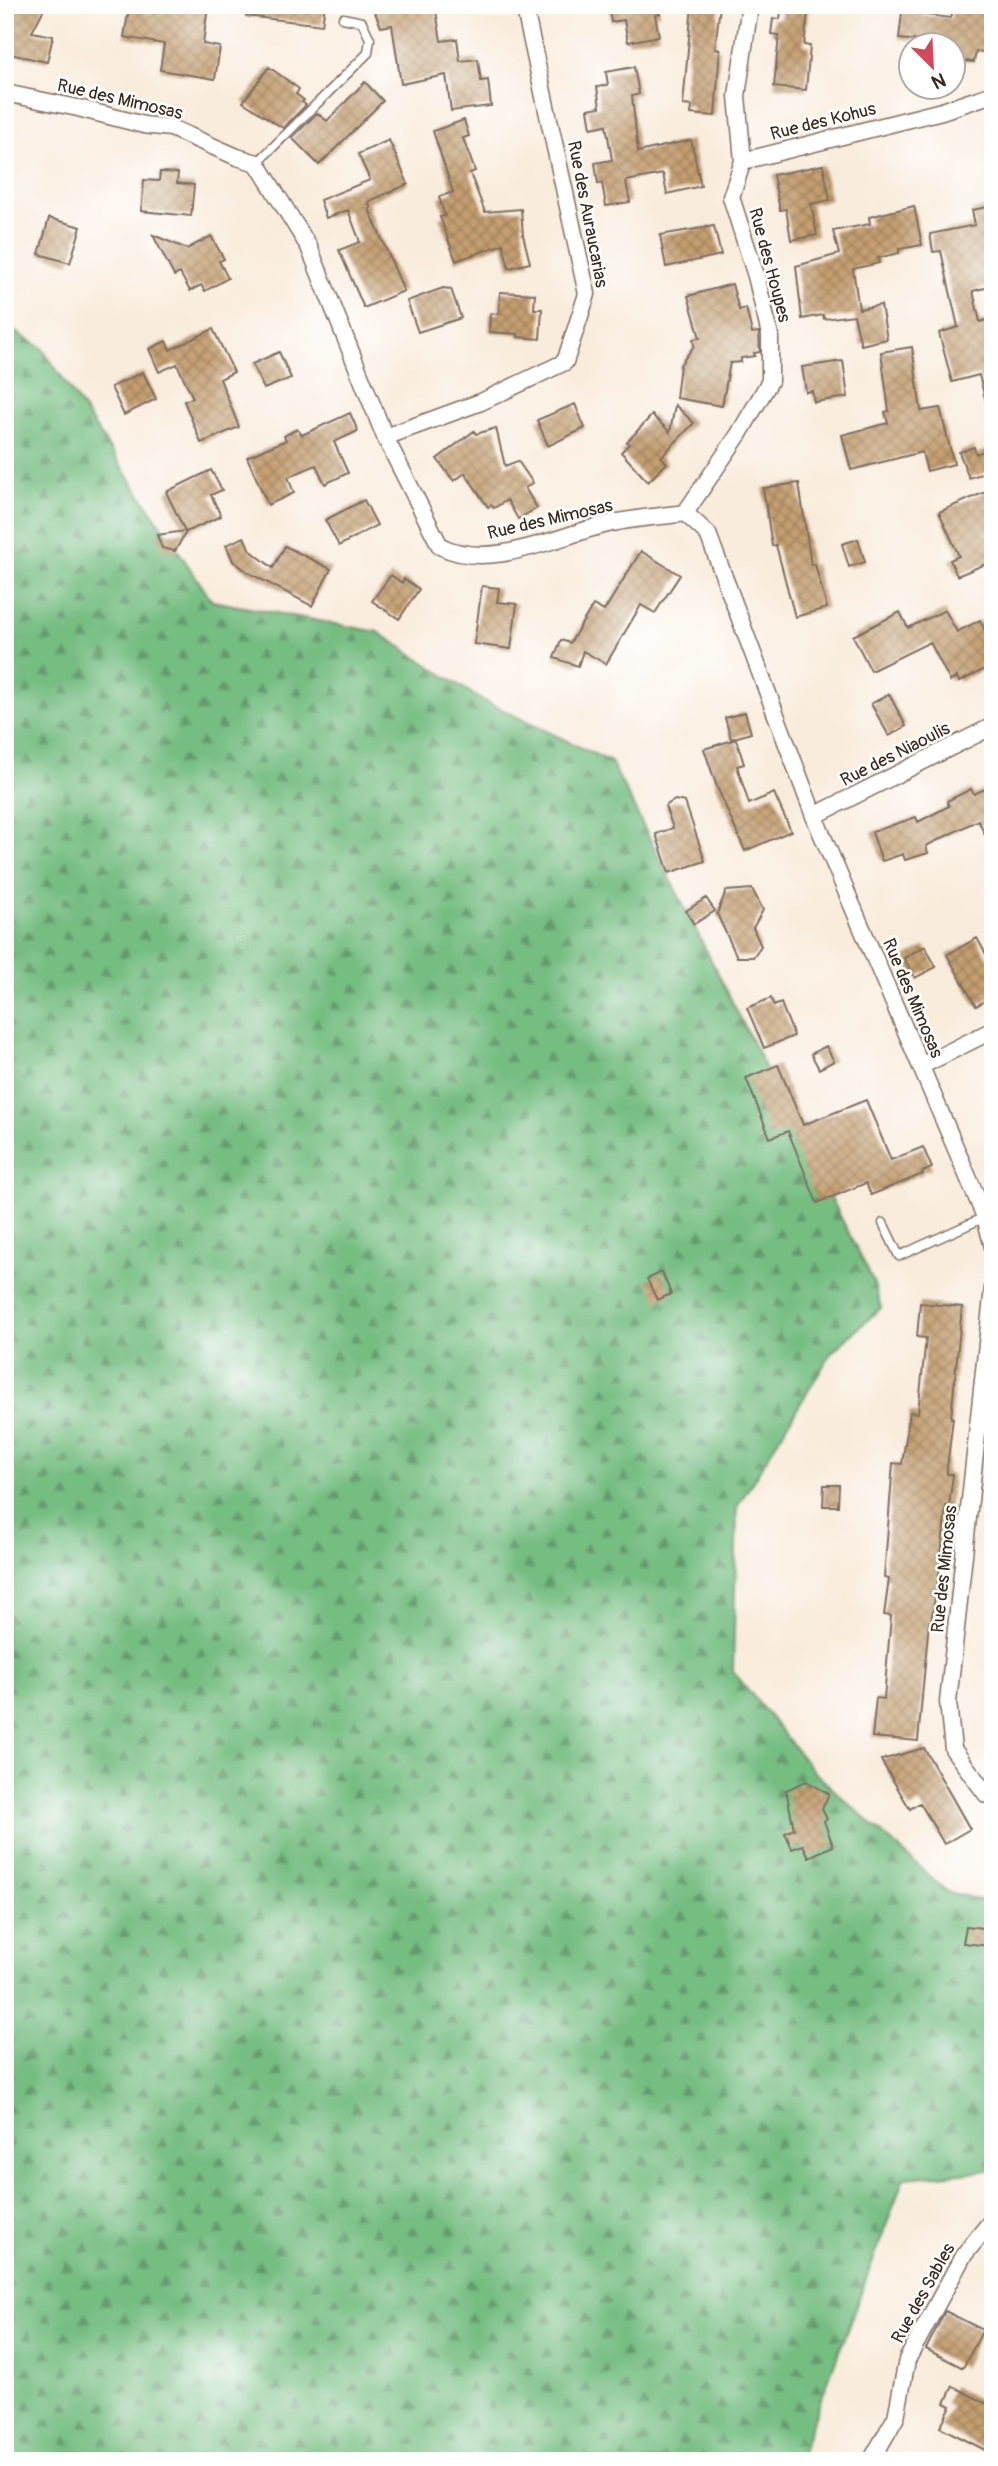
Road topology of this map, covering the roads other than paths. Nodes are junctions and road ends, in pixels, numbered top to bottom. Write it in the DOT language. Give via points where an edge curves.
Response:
graph roads {
  1 [pos="524,5"];
  2 [pos="750,5"];
  3 [pos="343,18"];
  4 [pos="5,93"];
  5 [pos="993,94"];
  6 [pos="743,161"];
  7 [pos="257,163"];
  8 [pos="385,437"];
  9 [pos="685,513"];
  10 [pos="993,726"];
  11 [pos="814,816"];
  12 [pos="993,1030"];
  13 [pos="921,1066"];
  14 [pos="985,1217"];
  15 [pos="883,1223"];
  16 [pos="993,1247"];
  17 [pos="993,1288"];
  18 [pos="993,1798"];
  19 [pos="988,2225"];
  20 [pos="870,2461"];
  1 -- 8 [label="street, Rue des Auraucarias" via="587,294 565,362 481,402"];
  2 -- 6 [label="street, Rue des Houpes" via="737,96"];
  3 -- 7 [label="lane" via="362,22 370,39 369,53"];
  4 -- 7 [label="street, Rue des Mimosas" via="171,128"];
  5 -- 6 [label="street, Rue des Kohus"];
  6 -- 9 [label="street, Rue des Houpes" via="731,197 769,335 770,381"];
  7 -- 8 [label="street, Rue des Mimosas" via="309,247"];
  8 -- 9 [label="street, Rue des Mimosas" via="440,546 454,553 506,552 604,525"];
  9 -- 11 [label="street, Rue des Mimosas" via="708,534"];
  10 -- 11 [label="street, Rue des Niaoulis"];
  11 -- 13 [label="street, Rue des Mimosas"];
  12 -- 13 [label="street"];
  13 -- 14 [label="street, Rue des Mimosas"];
  14 -- 15 [label="lane" via="899,1256"];
  14 -- 16 [label="street, Rue des Mimosas"];
  17 -- 18 [label="street, Rue des Mimosas" via="948,1702 953,1749"];
  19 -- 20 [label="street, Rue des Sables" via="963,2256 907,2360 896,2417"];
}
